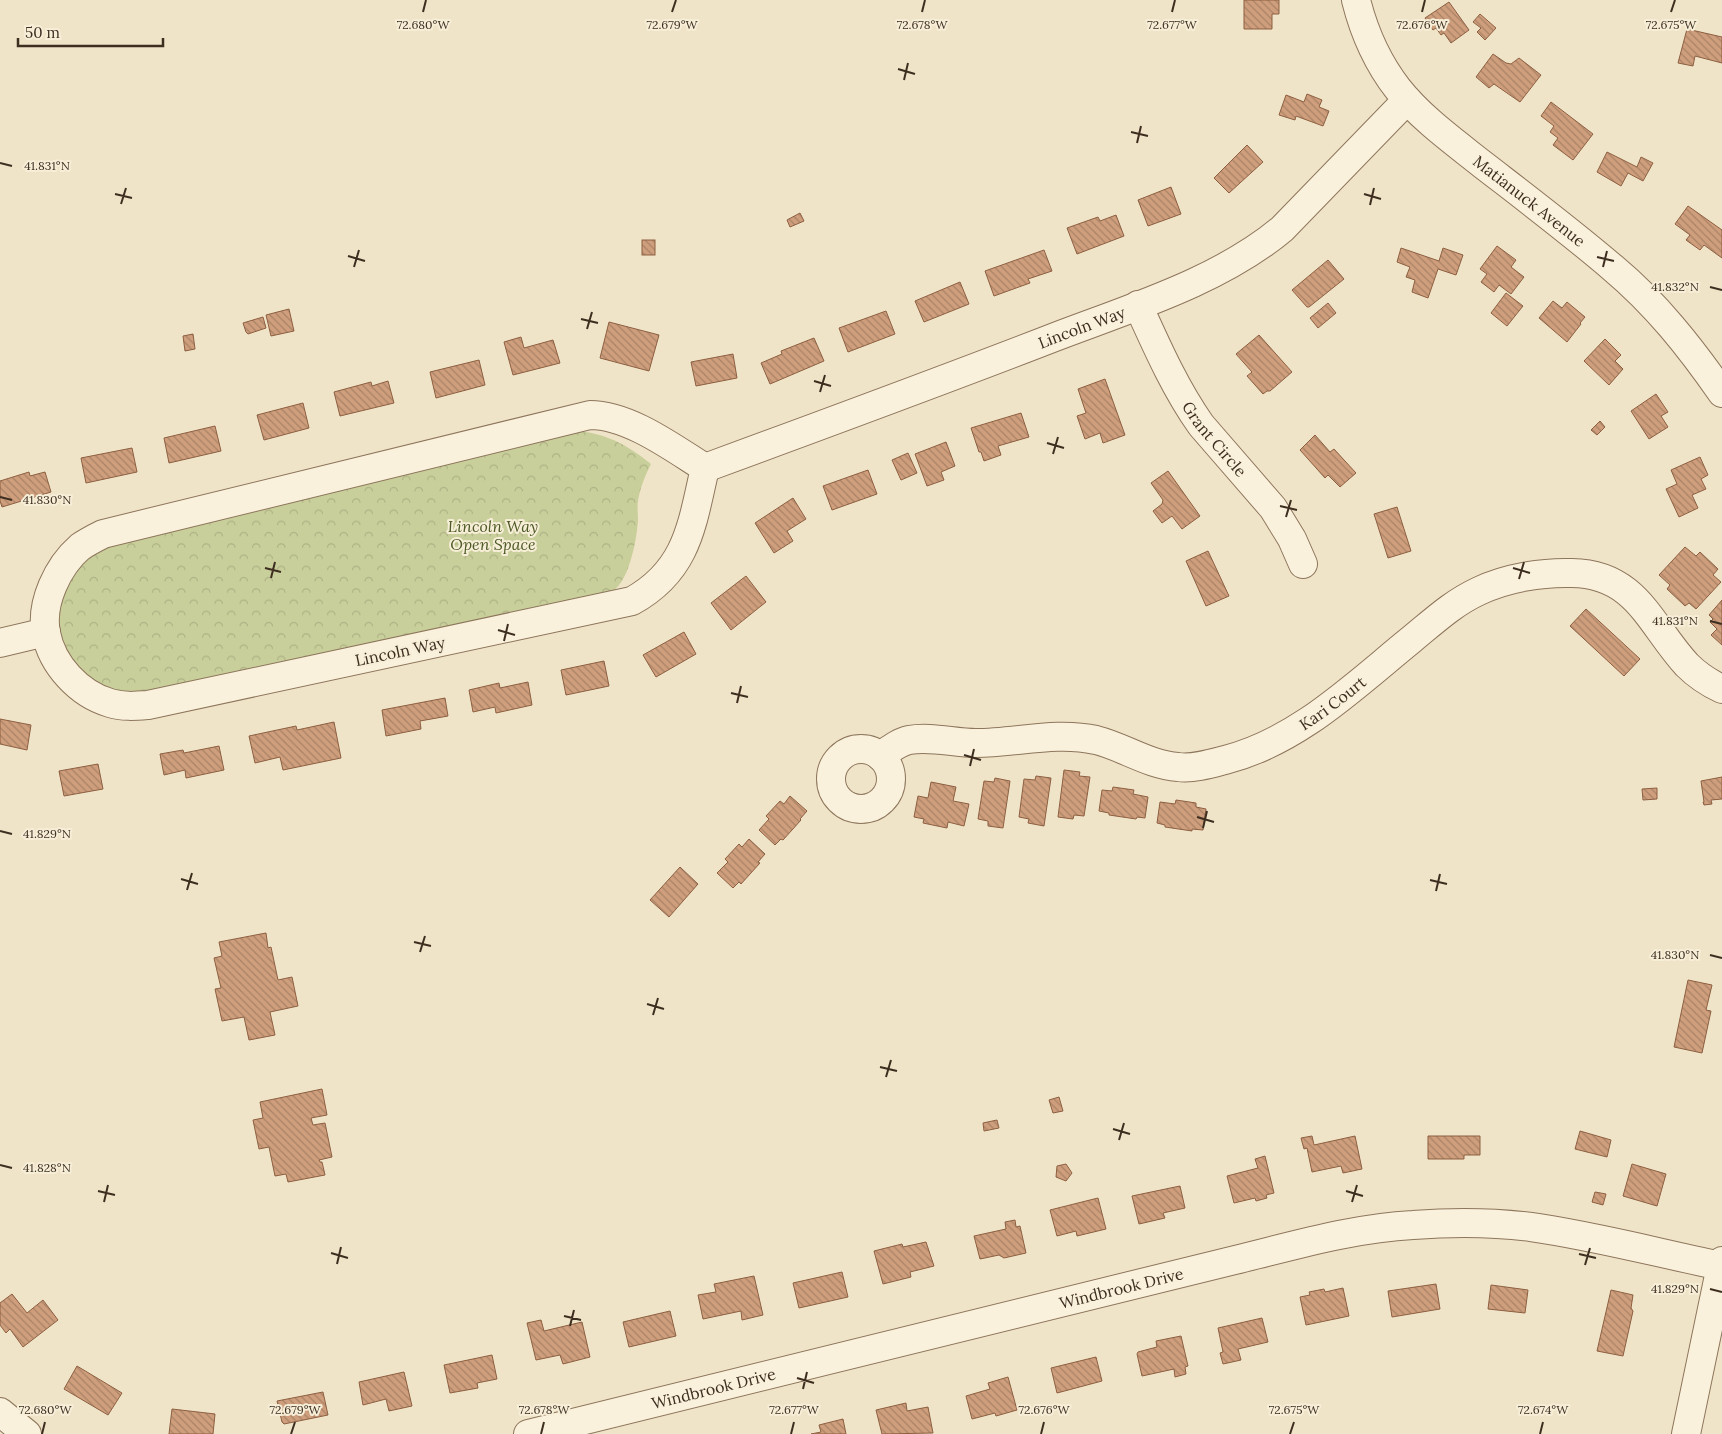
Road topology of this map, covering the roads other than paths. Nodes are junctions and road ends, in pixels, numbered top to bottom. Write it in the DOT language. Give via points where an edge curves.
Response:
graph roads {
  1 [pos="1356,0"];
  2 [pos="1407,100"];
  3 [pos="1138,305"];
  4 [pos="1722,393"];
  5 [pos="705,468"];
  6 [pos="1303,564"];
  7 [pos="46,632"];
  8 [pos="0,643"];
  9 [pos="1722,689"];
  10 [pos="880,756"];
  11 [pos="1721,1264"];
  12 [pos="0,1412"];
  13 [pos="27,1434"];
  14 [pos="528,1434"];
  15 [pos="1686,1434"];
  1 -- 2 [label="street, Matianuck Avenue" via="1374,50 1388,76"];
  2 -- 3 [label="street, Lincoln Way" via="1265,243 1207,276"];
  2 -- 4 [label="street, Matianuck Avenue" via="1444,134 1570,232 1633,286 1672,326"];
  3 -- 5 [label="street, Lincoln Way"];
  3 -- 6 [label="street, Grant Circle" via="1184,400 1201,425 1273,508"];
  5 -- 7 [label="street, Lincoln Way" via="651,435 605,416 590,415 117,529 91,540 66,563 47,605"];
  5 -- 7 [label="street, Lincoln Way" via="692,524 678,558 659,583 632,601 138,706 110,703 79,686 58,663"];
  7 -- 8 [label="street"];
  9 -- 10 [label="street, Kari Court" via="1689,666 1649,613 1626,592 1597,577 1563,573 1502,583 1466,598 1298,728 1274,742 1223,761 1178,767 1094,740 1061,736 990,743 918,739 906,741"];
  11 -- 14 [label="street, Windbrook Drive" via="1530,1227 1470,1224 1389,1227 1235,1260"];
  11 -- 15 [label="street"];
  12 -- 13 [label="street"];
}
